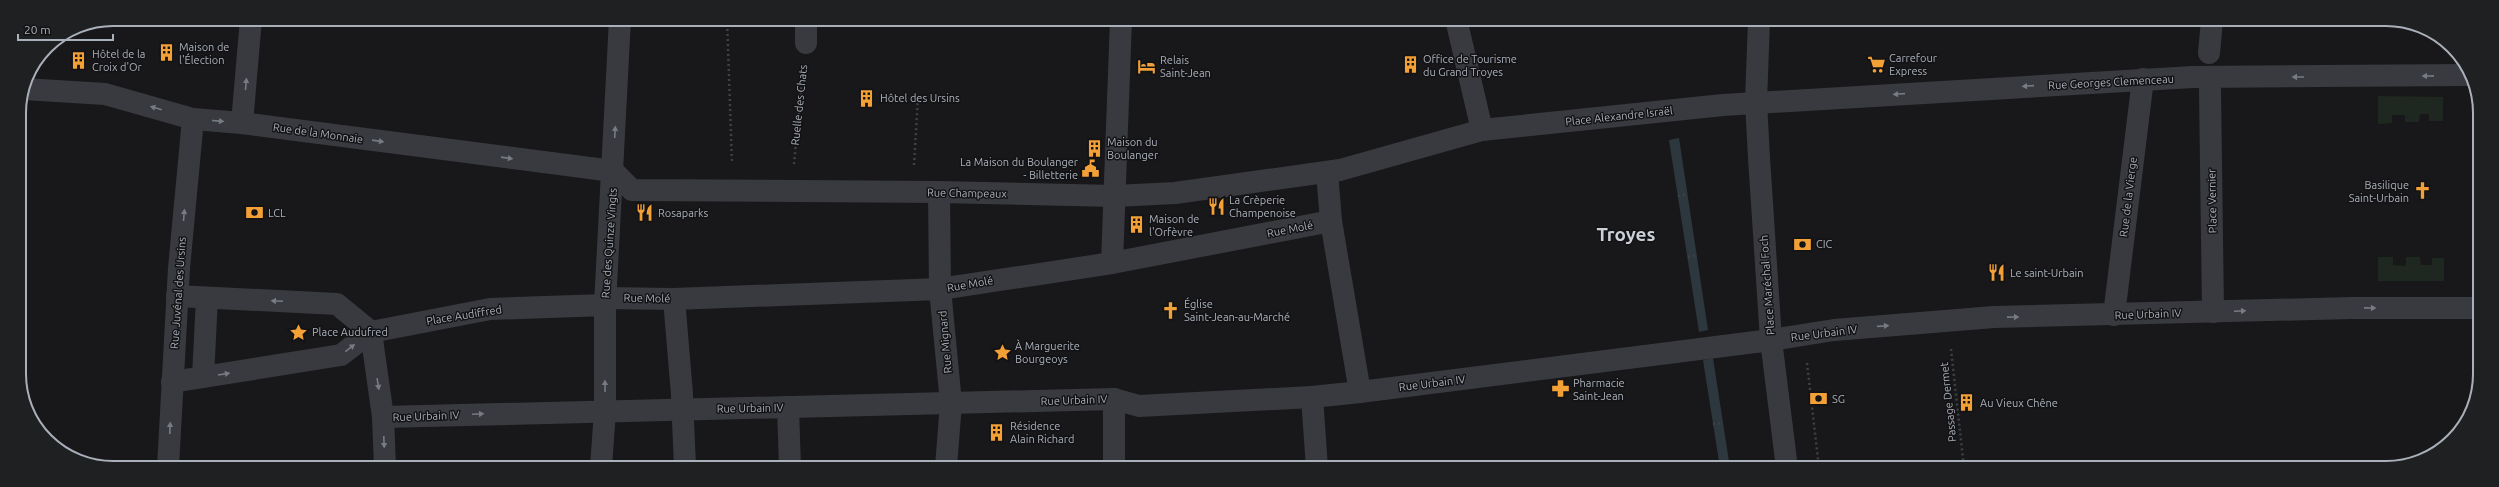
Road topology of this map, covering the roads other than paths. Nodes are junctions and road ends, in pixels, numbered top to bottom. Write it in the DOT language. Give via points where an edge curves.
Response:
graph roads {
  1 [pos="250,26"];
  2 [pos="620,26"];
  3 [pos="806,26"];
  4 [pos="1121,26"];
  5 [pos="1457,26"];
  6 [pos="1758,26"];
  7 [pos="2211,26"];
  8 [pos="806,43"];
  9 [pos="2208,53"];
  10 [pos="2464,75"];
  11 [pos="2143,79"];
  12 [pos="30,89"];
  13 [pos="2210,90"];
  14 [pos="1756,102"];
  15 [pos="193,119"];
  16 [pos="242,123"];
  17 [pos="1482,130"];
  18 [pos="613,171"];
  19 [pos="1327,172"];
  20 [pos="939,192"];
  21 [pos="1115,196"];
  22 [pos="1331,221"];
  23 [pos="1112,263"];
  24 [pos="940,289"];
  25 [pos="177,296"];
  26 [pos="207,298"];
  27 [pos="674,299"];
  28 [pos="605,302"];
  29 [pos="2473,308"];
  30 [pos="2213,312"];
  31 [pos="2114,315"];
  32 [pos="371,332"];
  33 [pos="1771,340"];
  34 [pos="203,377"];
  35 [pos="172,382"];
  36 [pos="1360,392"];
  37 [pos="1312,397"];
  38 [pos="1114,399"];
  39 [pos="682,400"];
  40 [pos="951,403"];
  41 [pos="788,407"];
  42 [pos="605,411"];
  43 [pos="383,417"];
  44 [pos="168,461"];
  45 [pos="385,461"];
  46 [pos="601,461"];
  47 [pos="685,461"];
  48 [pos="790,461"];
  49 [pos="946,461"];
  50 [pos="1114,461"];
  51 [pos="1317,461"];
  52 [pos="1787,461"];
  16 -- 1 [label="street, one-way"];
  18 -- 2 [label="street, Rue des Quinze Vingts, one-way"];
  3 -- 8 [label="street"];
  4 -- 21 [label="street"];
  5 -- 17 [label="street"];
  6 -- 14 [label="street, Place Maréchal Foch"];
  7 -- 9 [label="street"];
  10 -- 11 [label="street, Rue Georges Clemenceau, one-way" via="2209,76"];
  11 -- 14 [label="street, Rue Georges Clemenceau, one-way"];
  11 -- 31 [label="street, Rue de la Vierge"];
  15 -- 12 [label="street, Rue de la Monnaie, one-way" via="105,94"];
  13 -- 30 [label="street, Place Vernier"];
  14 -- 17 [label="street, Place Alexandre Israël"];
  14 -- 33 [label="street, Place Maréchal Foch"];
  15 -- 16 [label="street, Rue de la Monnaie, one-way"];
  25 -- 15 [label="street, Rue Juvénal des Ursins, one-way"];
  16 -- 18 [label="street, Rue de la Monnaie, one-way"];
  17 -- 19 [label="street, Place Alexandre Israël"];
  18 -- 20 [label="street, Rue Champeaux" via="632,190"];
  18 -- 28 [label="street, Rue des Quinze Vingts"];
  19 -- 21 [label="street, Rue Champeaux" via="1175,194"];
  19 -- 22 [label="street"];
  20 -- 21 [label="street, Rue Champeaux"];
  20 -- 24 [label="street, Rue Mignard"];
  21 -- 23 [label="street"];
  22 -- 23 [label="street, Rue Molé"];
  22 -- 36 [label="street"];
  23 -- 24 [label="street, Rue Molé"];
  24 -- 27 [label="street, Rue Molé"];
  24 -- 40 [label="street, Rue Mignard"];
  25 -- 26 [label="street"];
  25 -- 35 [label="street, Rue Juvénal des Ursins"];
  32 -- 26 [label="street, one-way" via="337,304"];
  26 -- 34 [label="street"];
  27 -- 28 [label="street, Rue Molé"];
  27 -- 39 [label="street"];
  28 -- 32 [label="street, Place Audiffred" via="490,309"];
  42 -- 28 [label="street, Rue des Quinze Vingts, one-way"];
  30 -- 29 [label="street, Rue Urbain IV, one-way"];
  30 -- 31 [label="street, Rue Urbain IV"];
  33 -- 31 [label="street, Rue Urbain IV, one-way" via="1834,330 1994,317"];
  34 -- 32 [label="street, Place Audiffred, one-way" via="341,355"];
  32 -- 43 [label="street, one-way"];
  33 -- 36 [label="street, Rue Urbain IV"];
  33 -- 52 [label="street, Place Maréchal Foch"];
  34 -- 35 [label="street, Place Audiffred"];
  44 -- 35 [label="street, Rue Juvénal des Ursins, one-way"];
  36 -- 37 [label="street, Rue Urbain IV"];
  37 -- 38 [label="street, Rue Urbain IV" via="1139,406"];
  37 -- 51 [label="street"];
  38 -- 40 [label="street, Rue Urbain IV"];
  38 -- 50 [label="street"];
  39 -- 41 [label="street, Rue Urbain IV"];
  39 -- 42 [label="street, Rue Urbain IV"];
  39 -- 47 [label="street"];
  40 -- 41 [label="street, Rue Urbain IV"];
  40 -- 49 [label="street, Rue Mignard"];
  41 -- 48 [label="street"];
  43 -- 42 [label="street, Rue Urbain IV, one-way"];
  42 -- 46 [label="street, Rue des Quinze Vingts"];
  43 -- 45 [label="street, one-way"];
}
